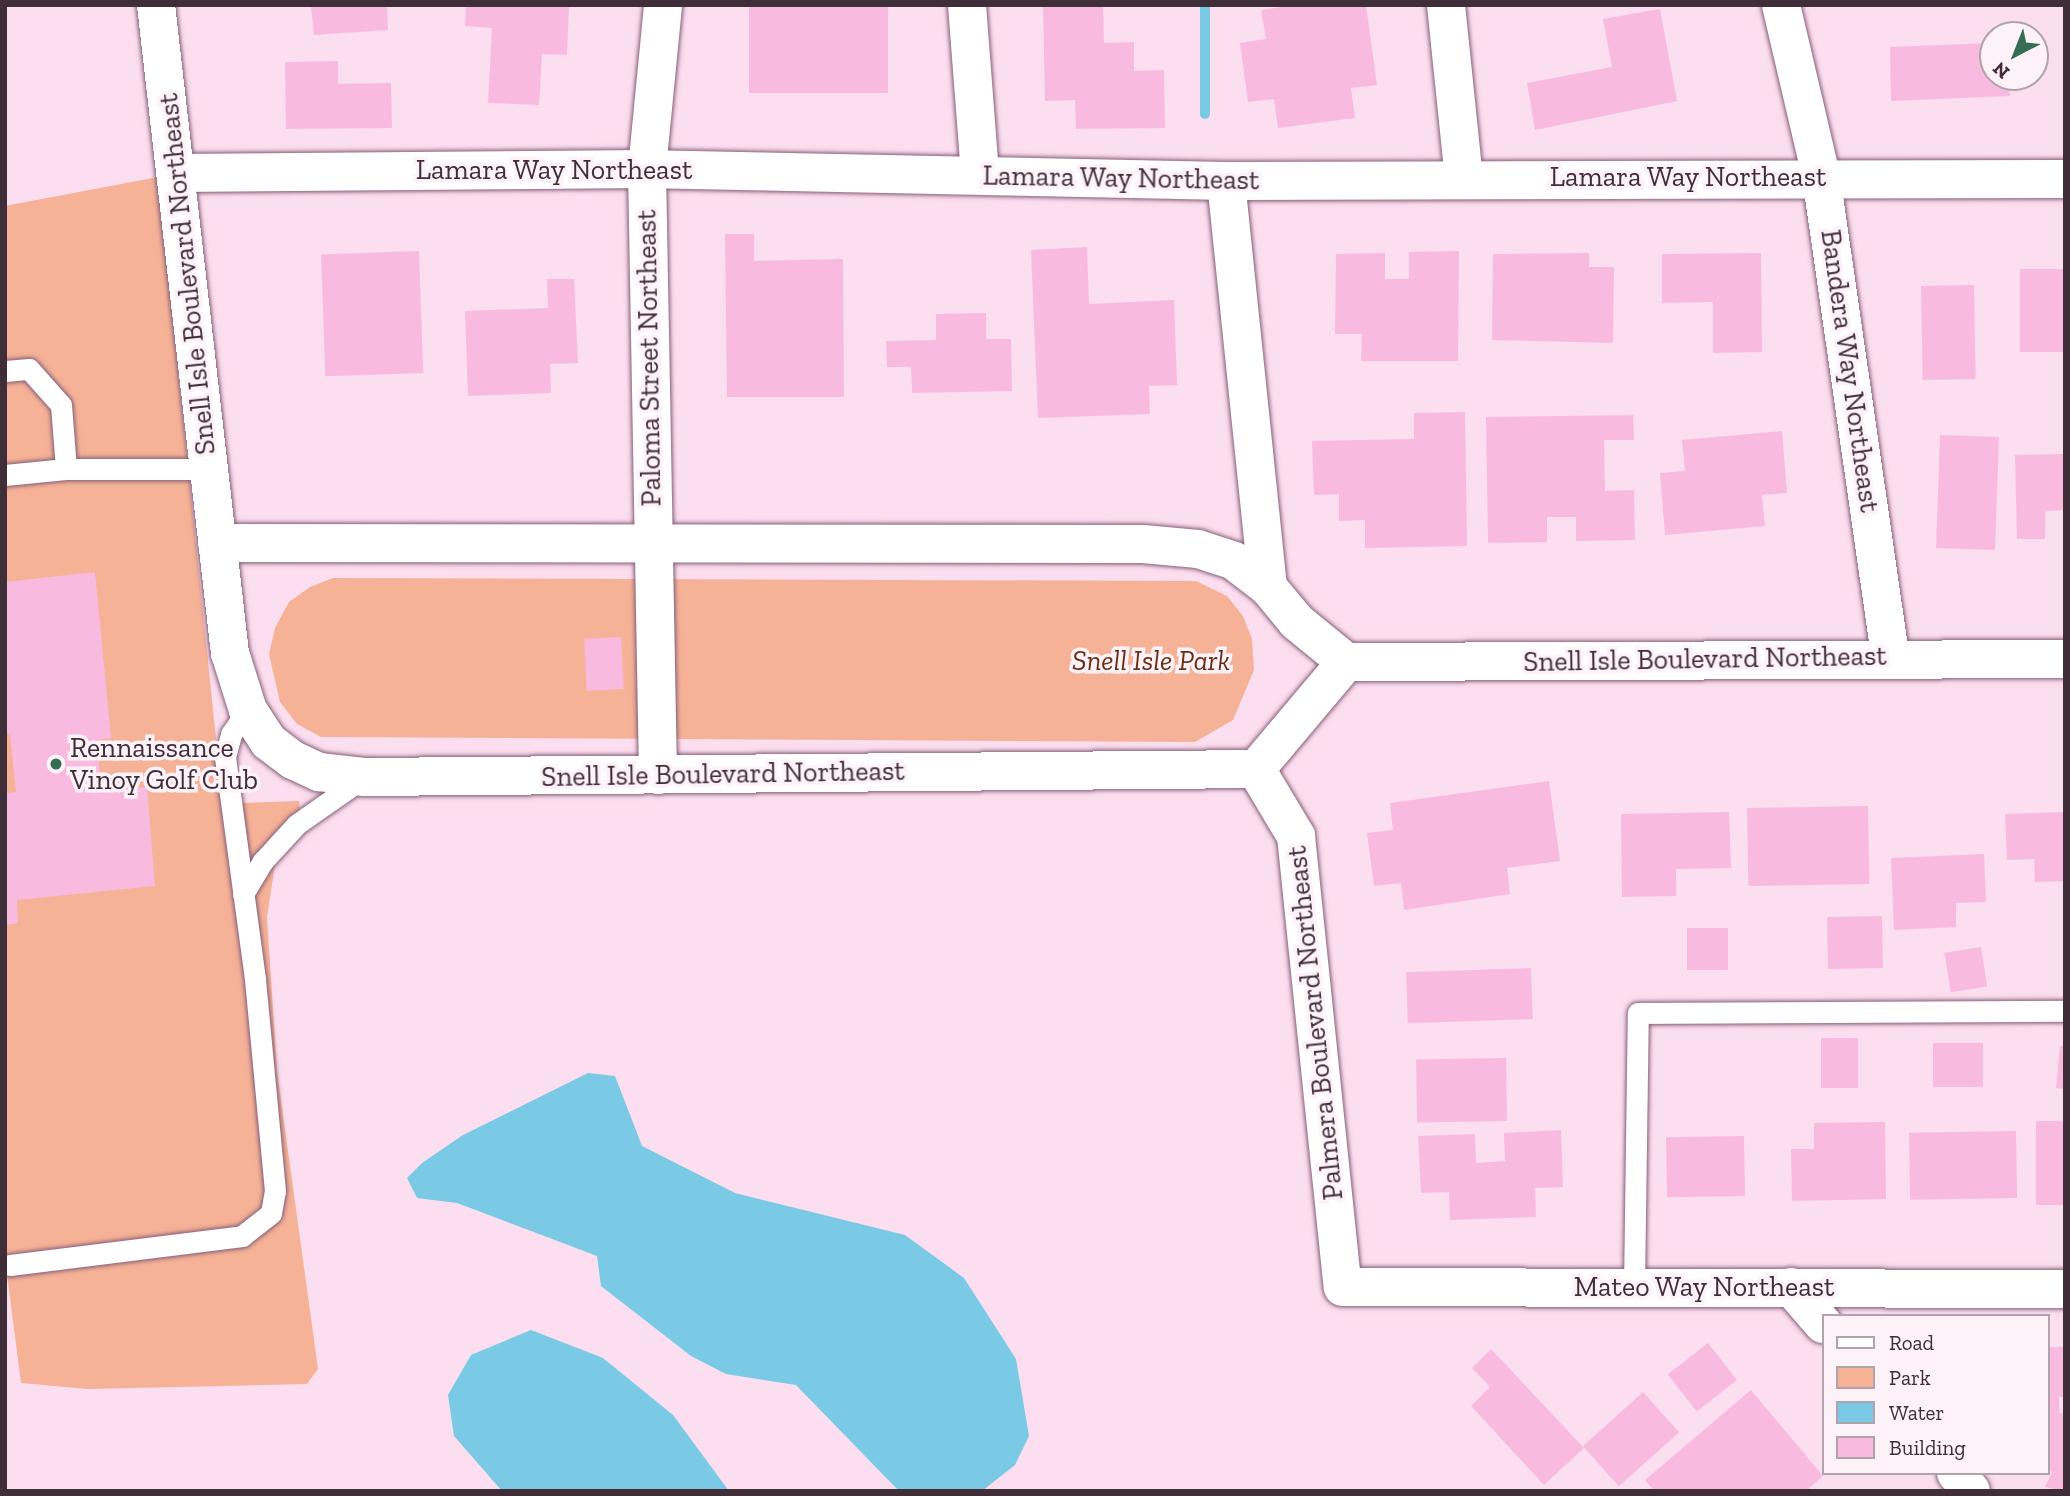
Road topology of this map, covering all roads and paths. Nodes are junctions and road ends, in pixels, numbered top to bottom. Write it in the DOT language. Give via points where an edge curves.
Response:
graph roads {
  1 [pos="156,5"];
  2 [pos="663,5"];
  3 [pos="967,5"];
  4 [pos="1446,5"];
  5 [pos="1781,5"];
  6 [pos="647,169"];
  7 [pos="177,173"];
  8 [pos="980,175"];
  9 [pos="1821,176"];
  10 [pos="2065,178"];
  11 [pos="1464,179"];
  12 [pos="1226,181"];
  13 [pos="5,371"];
  14 [pos="66,469"];
  15 [pos="209,469"];
  16 [pos="5,475"];
  17 [pos="217,543"];
  18 [pos="652,543"];
  19 [pos="1268,587"];
  20 [pos="1890,657"];
  21 [pos="2065,659"];
  22 [pos="1346,662"];
  23 [pos="248,710"];
  24 [pos="1256,769"];
  25 [pos="659,775"];
  26 [pos="364,778"];
  27 [pos="243,894"];
  28 [pos="2065,1011"];
  29 [pos="10,1265"];
  30 [pos="1343,1287"];
  31 [pos="1634,1287"];
  32 [pos="1791,1287"];
  33 [pos="2065,1289"];
  34 [pos="1822,1323"];
  35 [pos="1958,1475"];
  36 [pos="1971,1491"];
  1 -- 7 [label="street, Snell Isle Boulevard Northeast"];
  2 -- 6 [label="street, Paloma Street Northeast"];
  3 -- 8 [label="street"];
  4 -- 11 [label="street"];
  5 -- 9 [label="street, Bandera Way Northeast"];
  6 -- 7 [label="street, Lamara Way Northeast"];
  6 -- 8 [label="street, Lamara Way Northeast"];
  6 -- 18 [label="street, Paloma Street Northeast"];
  7 -- 15 [label="street, Snell Isle Boulevard Northeast"];
  8 -- 12 [label="street, Lamara Way Northeast"];
  9 -- 10 [label="street, Lamara Way Northeast"];
  9 -- 11 [label="street, Lamara Way Northeast"];
  9 -- 20 [label="street, Bandera Way Northeast"];
  11 -- 12 [label="street, Lamara Way Northeast"];
  12 -- 19 [label="street"];
  13 -- 14 [label="lane" via="29,369 61,405"];
  14 -- 15 [label="lane"];
  14 -- 16 [label="lane"];
  15 -- 17 [label="street, Snell Isle Boulevard Northeast"];
  17 -- 18 [label="street"];
  17 -- 23 [label="street, Snell Isle Boulevard Northeast" via="230,653"];
  18 -- 19 [label="street" via="1143,544 1198,549 1234,561"];
  18 -- 25 [label="street, Paloma Street Northeast"];
  19 -- 22 [label="street" via="1297,622"];
  20 -- 21 [label="street, Snell Isle Boulevard Northeast"];
  20 -- 22 [label="street, Snell Isle Boulevard Northeast"];
  22 -- 24 [label="street"];
  23 -- 26 [label="street, Snell Isle Boulevard Northeast" via="269,742 293,760 319,772"];
  23 -- 27 [label="lane" via="231,734 225,757"];
  24 -- 25 [label="street, Snell Isle Boulevard Northeast"];
  24 -- 30 [label="street, Palmera Boulevard Northeast" via="1296,836"];
  25 -- 26 [label="street, Snell Isle Boulevard Northeast"];
  26 -- 27 [label="lane" via="297,824 262,861"];
  27 -- 29 [label="lane" via="275,1191 271,1213 242,1236"];
  28 -- 31 [label="lane" via="1638,1013"];
  30 -- 31 [label="street, Mateo Way Northeast"];
  31 -- 32 [label="street, Mateo Way Northeast"];
  32 -- 33 [label="street, Mateo Way Northeast"];
  32 -- 34 [label="street"];
  35 -- 36 [label="street"];
}
